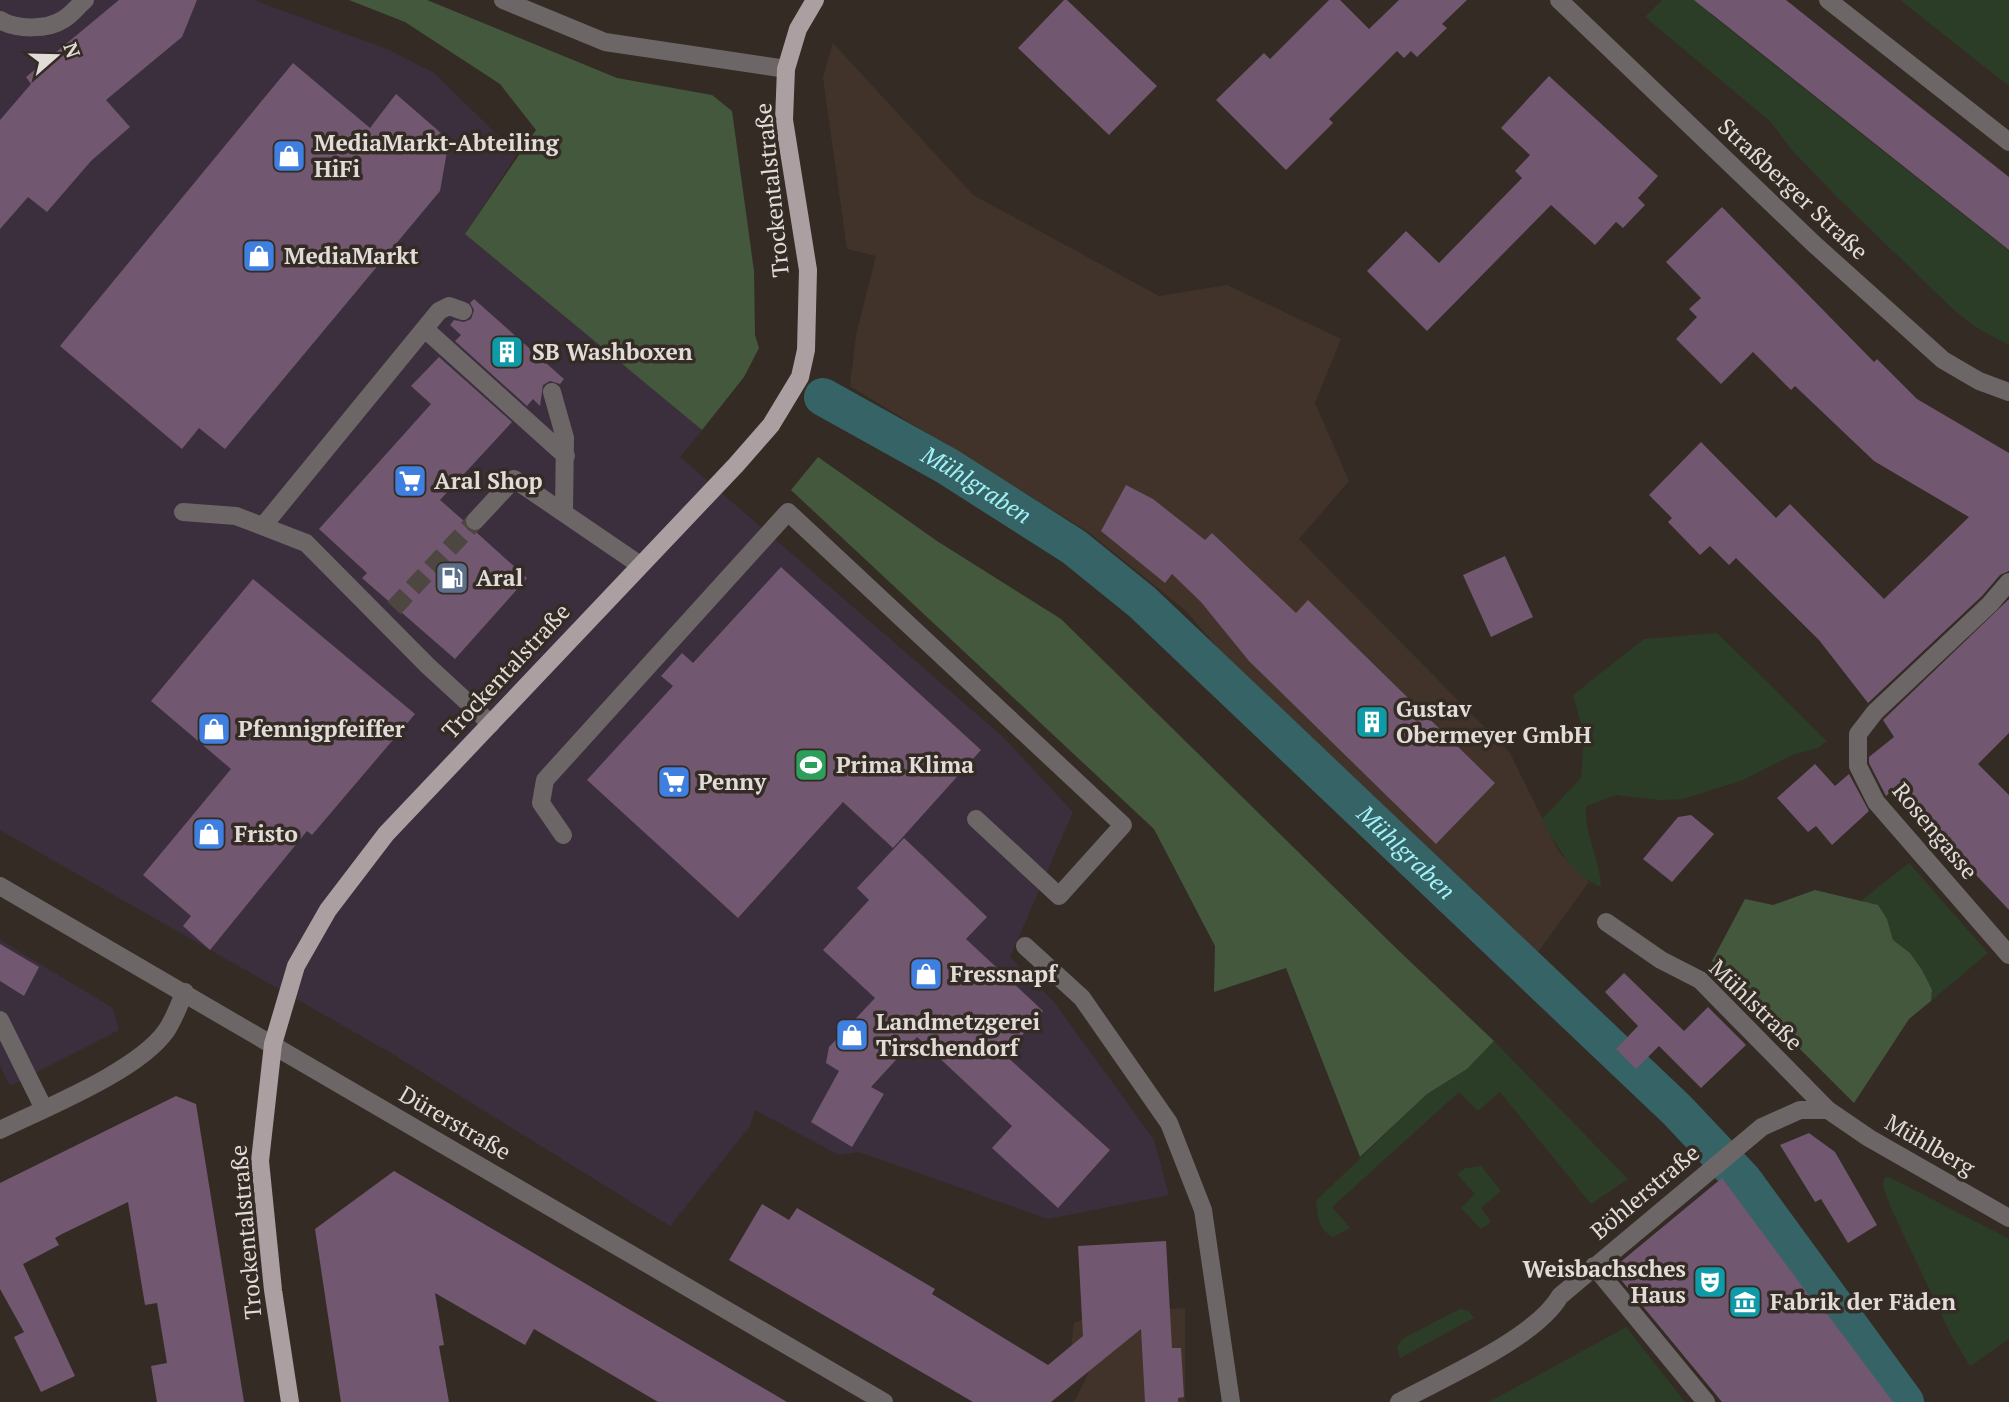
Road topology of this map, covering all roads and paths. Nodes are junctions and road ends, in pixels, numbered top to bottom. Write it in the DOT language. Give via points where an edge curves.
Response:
graph roads {
  1 [pos="85,0"];
  2 [pos="503,0"];
  3 [pos="815,0"];
  4 [pos="1559,0"];
  5 [pos="1828,0"];
  6 [pos="0,20"];
  7 [pos="786,69"];
  8 [pos="2009,142"];
  9 [pos="463,311"];
  10 [pos="426,330"];
  11 [pos="552,392"];
  12 [pos="2009,392"];
  13 [pos="566,456"];
  14 [pos="564,511"];
  15 [pos="183,512"];
  16 [pos="475,521"];
  17 [pos="263,526"];
  18 [pos="640,565"];
  19 [pos="2009,582"];
  20 [pos="491,724"];
  21 [pos="976,819"];
  22 [pos="563,835"];
  23 [pos="0,886"];
  24 [pos="1606,922"];
  25 [pos="1025,946"];
  26 [pos="2009,956"];
  27 [pos="185,992"];
  28 [pos="0,1020"];
  29 [pos="273,1044"];
  30 [pos="44,1109"];
  31 [pos="1828,1110"];
  32 [pos="0,1130"];
  33 [pos="2009,1218"];
  34 [pos="1594,1266"];
  35 [pos="290,1402"];
  36 [pos="884,1402"];
  37 [pos="1231,1402"];
  38 [pos="1399,1402"];
  39 [pos="1706,1402"];
  1 -- 6 [label="street" via="63,21 30,27"];
  2 -- 7 [label="street" via="605,42"];
  3 -- 7 [label="main road, Trockentalstraße" via="798,29"];
  4 -- 12 [label="street, Straßberger Straße" via="1814,244 1943,360"];
  5 -- 8 [label="street"];
  7 -- 18 [label="main road, Trockentalstraße" via="784,120 808,270 806,350 800,377 771,425"];
  9 -- 10 [label="street" via="449,306 439,311"];
  10 -- 13 [label="street"];
  10 -- 17 [label="street"];
  11 -- 13 [label="street"];
  13 -- 14 [label="street"];
  14 -- 16 [label="street" via="514,479"];
  14 -- 18 [label="street"];
  15 -- 17 [label="street" via="224,513"];
  17 -- 20 [label="street" via="306,543 388,614"];
  18 -- 20 [label="main road, Trockentalstraße"];
  19 -- 26 [label="street, Rosengasse" via="1858,734 1858,766 1876,802"];
  20 -- 29 [label="main road, Trockentalstraße" via="386,835 328,910 296,966"];
  21 -- 22 [label="street" via="1059,896 1123,825 788,512 545,780 541,803"];
  23 -- 27 [label="street, Dürerstraße"];
  24 -- 31 [label="street, Mühlstraße" via="1700,980"];
  25 -- 37 [label="street" via="1083,998 1169,1123 1203,1210"];
  27 -- 29 [label="street, Dürerstraße"];
  27 -- 30 [label="street" via="166,1032 135,1059"];
  28 -- 30 [label="street"];
  29 -- 35 [label="main road, Trockentalstraße" via="260,1161"];
  29 -- 36 [label="street, Dürerstraße"];
  30 -- 32 [label="street"];
  31 -- 33 [label="street, Mühlberg"];
  31 -- 34 [label="street, Böhlerstraße" via="1800,1110 1762,1127"];
  34 -- 38 [label="street, Böhlerstraße" via="1559,1296 1548,1313 1518,1334"];
  34 -- 39 [label="street"];
}
